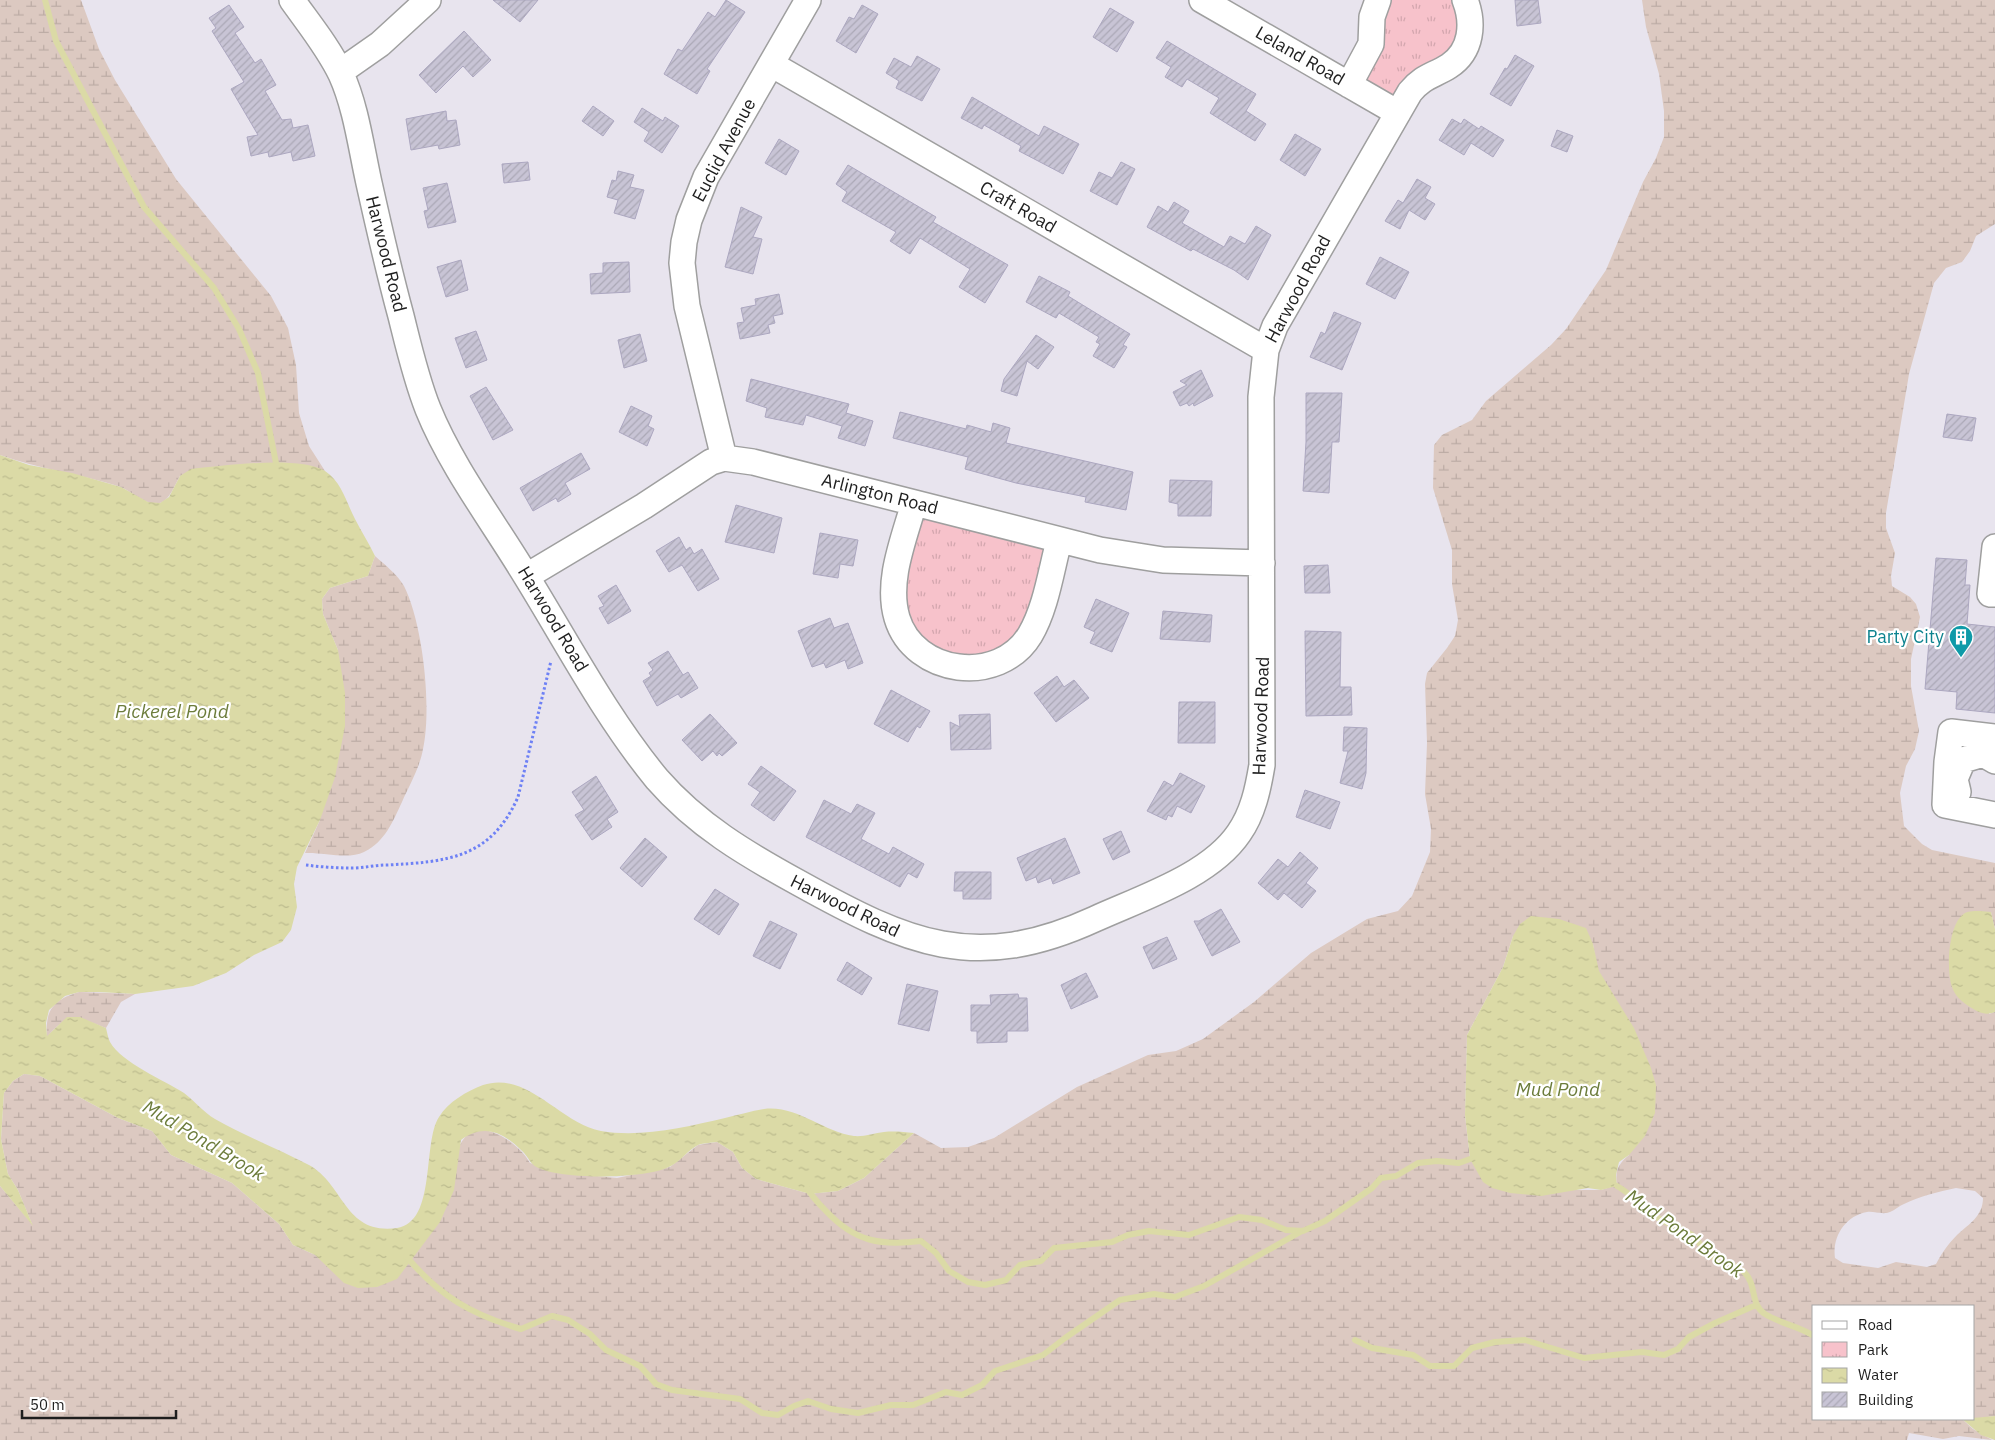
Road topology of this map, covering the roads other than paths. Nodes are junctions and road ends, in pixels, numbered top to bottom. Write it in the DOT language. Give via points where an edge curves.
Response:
graph roads {
  1 [pos="292,0"];
  2 [pos="428,0"];
  3 [pos="808,0"];
  4 [pos="1202,0"];
  5 [pos="1378,0"];
  6 [pos="1465,0"];
  7 [pos="771,64"];
  8 [pos="340,72"];
  9 [pos="1349,85"];
  10 [pos="1398,113"];
  11 [pos="1266,350"];
  12 [pos="724,458"];
  13 [pos="914,503"];
  14 [pos="1059,541"];
  15 [pos="1995,547"];
  16 [pos="1262,563"];
  17 [pos="527,576"];
  18 [pos="1995,594"];
  19 [pos="1995,737"];
  20 [pos="1995,760"];
  21 [pos="1995,806"];
  22 [pos="1995,815"];
  1 -- 8 [label="street, Harwood Road"];
  2 -- 8 [label="street" via="380,44"];
  3 -- 7 [label="street, Euclid Avenue"];
  4 -- 9 [label="street, Leland Road"];
  5 -- 9 [label="street" via="1372,17 1371,44"];
  6 -- 10 [label="street, Harwood Road" via="1471,29 1464,50 1450,65 1419,81"];
  7 -- 11 [label="street, Craft Road"];
  7 -- 12 [label="street, Euclid Avenue" via="706,177 684,242 682,264 687,306"];
  8 -- 17 [label="street, Harwood Road" via="354,114 384,249 420,387 443,440"];
  9 -- 10 [label="street, Leland Road"];
  10 -- 11 [label="street, Harwood Road" via="1286,305"];
  11 -- 16 [label="street, Harwood Road" via="1261,397"];
  12 -- 13 [label="street, Arlington Road" via="752,462"];
  12 -- 17 [label="street, Arlington Road" via="699,468 644,506"];
  13 -- 14 [label="street, Arlington Road"];
  13 -- 14 [label="street" via="896,572 894,603 897,619 914,648 941,664 958,668 978,667 1009,657 1020,648 1036,622"];
  14 -- 16 [label="street, Arlington Road" via="1163,560"];
  15 -- 18 [label="street" via="1990,594"];
  16 -- 17 [label="street, Harwood Road" via="1262,765 1250,814 1238,835 1221,853 1178,881 1070,931 1012,946 967,947 938,944 864,919 717,835 675,799 638,754"];
  19 -- 22 [label="street" via="1950,732 1945,805"];
  20 -- 21 [label="street" via="1983,754 1963,760 1955,779 1958,792 1974,802"];
}
